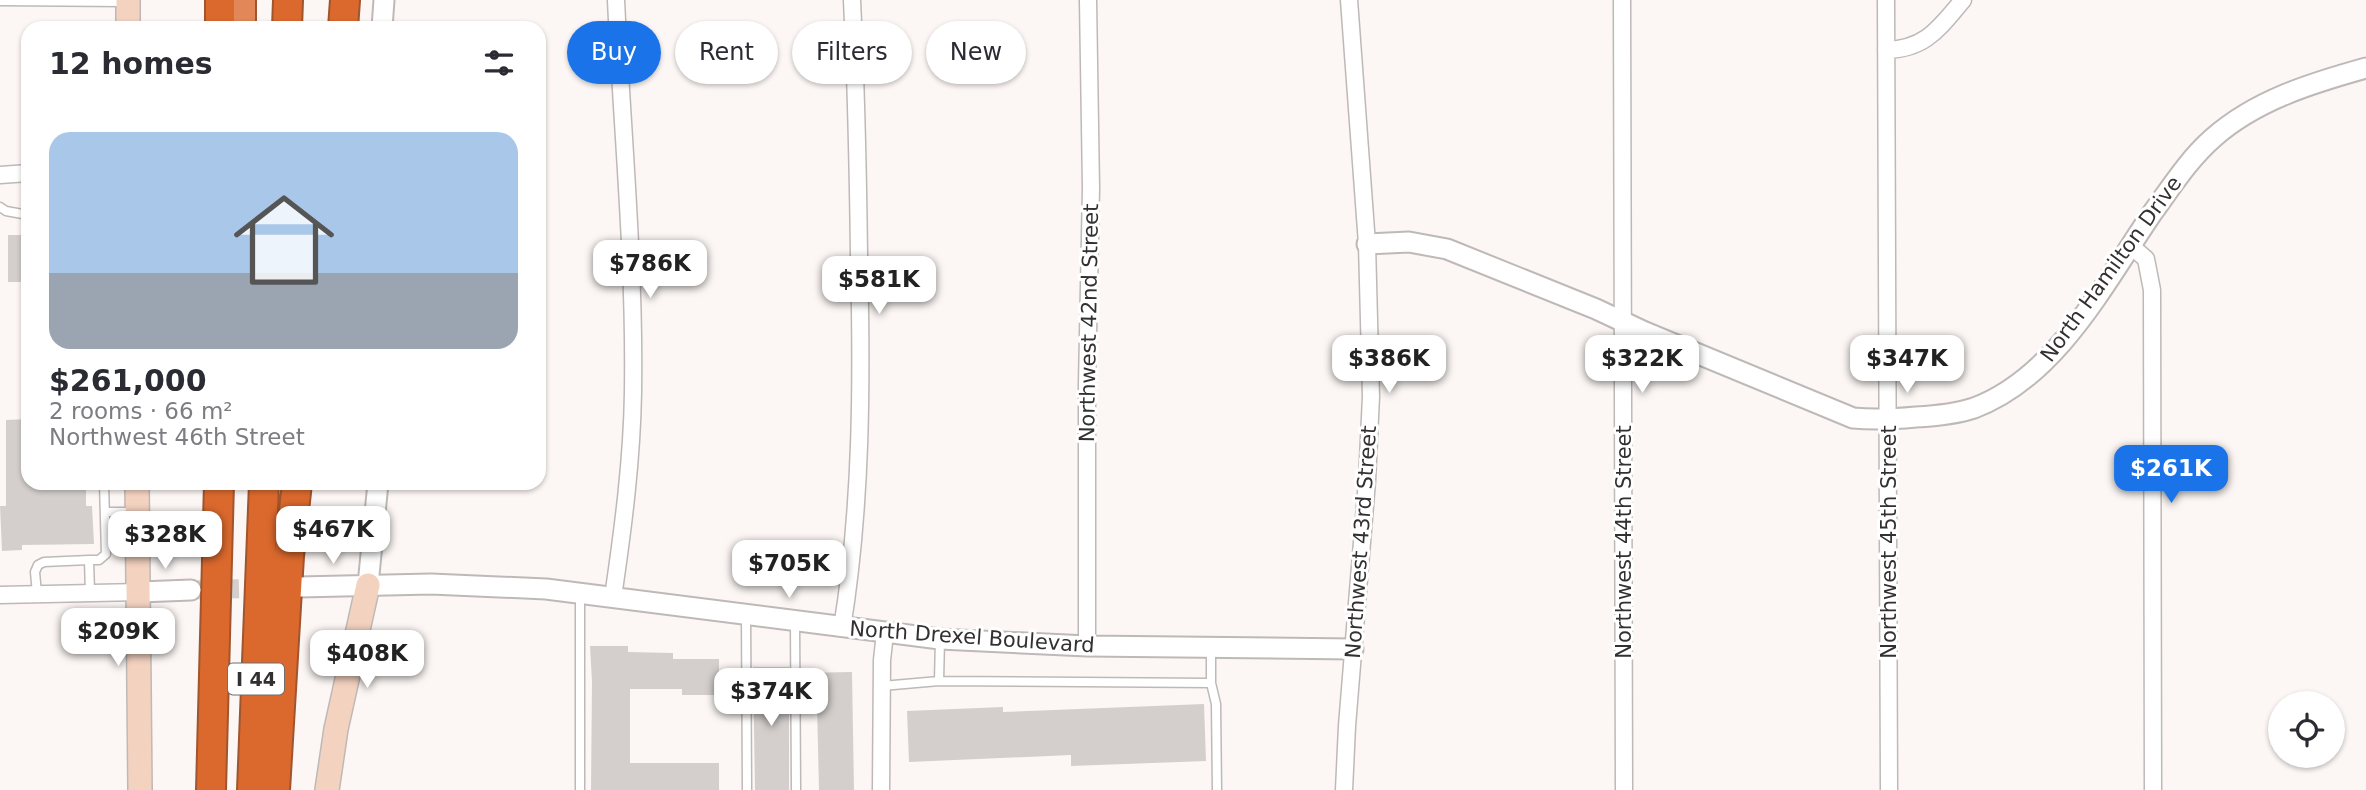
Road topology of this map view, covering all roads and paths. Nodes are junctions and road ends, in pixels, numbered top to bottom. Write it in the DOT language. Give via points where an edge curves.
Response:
graph roads {
  1 [pos="220,0"];
  2 [pos="243,0"];
  3 [pos="288,0"];
  4 [pos="345,0"];
  5 [pos="384,0"];
  6 [pos="616,0"];
  7 [pos="852,0"];
  8 [pos="1088,0"];
  9 [pos="1349,0"];
  10 [pos="1622,0"];
  11 [pos="1886,0"];
  12 [pos="1963,0"];
  13 [pos="0,1"];
  14 [pos="128,1"];
  15 [pos="128,21"];
  16 [pos="220,21"];
  17 [pos="242,21"];
  18 [pos="287,21"];
  19 [pos="344,21"];
  20 [pos="382,21"];
  21 [pos="1886,50"];
  22 [pos="2366,68"];
  23 [pos="21,173"];
  24 [pos="0,174"];
  25 [pos="0,207"];
  26 [pos="21,214"];
  27 [pos="1367,244"];
  28 [pos="2130,245"];
  29 [pos="1623,322"];
  30 [pos="1888,419"];
  31 [pos="104,490"];
  32 [pos="137,490"];
  33 [pos="219,490"];
  34 [pos="264,490"];
  35 [pos="277,490"];
  36 [pos="296,490"];
  37 [pos="378,490"];
  38 [pos="105,512"];
  39 [pos="138,512"];
  40 [pos="89,560"];
  41 [pos="261,569"];
  42 [pos="368,584"];
  43 [pos="299,587"];
  44 [pos="191,590"];
  45 [pos="140,592"];
  46 [pos="90,593"];
  47 [pos="580,593"];
  48 [pos="0,594"];
  49 [pos="37,594"];
  50 [pos="613,597"];
  51 [pos="746,614"];
  52 [pos="795,621"];
  53 [pos="842,628"];
  54 [pos="885,633"];
  55 [pos="940,639"];
  56 [pos="1087,646"];
  57 [pos="1211,647"];
  58 [pos="1353,649"];
  59 [pos="939,681"];
  60 [pos="1211,684"];
  61 [pos="882,686"];
  62 [pos="136,786"];
  63 [pos="211,788"];
  64 [pos="252,790"];
  65 [pos="275,790"];
  66 [pos="327,790"];
  67 [pos="580,790"];
  68 [pos="747,790"];
  69 [pos="796,790"];
  70 [pos="881,790"];
  71 [pos="1217,790"];
  72 [pos="1344,790"];
  73 [pos="1624,790"];
  74 [pos="1889,790"];
  75 [pos="2153,790"];
  1 -- 16 [label="highway"];
  2 -- 17 [label="highway"];
  3 -- 18 [label="highway"];
  4 -- 19 [label="highway"];
  5 -- 20 [label="street"];
  6 -- 50 [label="street" via="633,394"];
  7 -- 53 [label="street" via="861,398 855,520"];
  8 -- 56 [label="street, Northwest 42nd Street"];
  9 -- 27 [label="street, Northwest 43rd Street"];
  10 -- 29 [label="street, Northwest 44th Street"];
  11 -- 21 [label="street, Northwest 45th Street"];
  12 -- 21 [label="street" via="1927,39 1903,50"];
  13 -- 14 [label="lane"];
  14 -- 15 [label="main road"];
  21 -- 30 [label="street, Northwest 45th Street"];
  22 -- 28 [label="street, North Hamilton Drive" via="2315,83 2233,122 2182,172"];
  23 -- 24 [label="street"];
  25 -- 26 [label="lane"];
  27 -- 29 [label="street, North Hamilton Drive" via="1409,242 1447,249"];
  27 -- 58 [label="street, Northwest 43rd Street" via="1369,435"];
  28 -- 30 [label="street, North Hamilton Drive" via="2057,349 2019,384 1971,409"];
  28 -- 75 [label="street" via="2146,259 2152,290"];
  29 -- 30 [label="street, North Hamilton Drive" via="1853,418"];
  29 -- 73 [label="street, Northwest 44th Street"];
  30 -- 74 [label="street, Northwest 45th Street"];
  31 -- 38 [label="lane"];
  32 -- 39 [label="main road"];
  33 -- 63 [label="highway"];
  34 -- 41 [label="highway, I 44"];
  35 -- 41 [label="highway"];
  36 -- 65 [label="highway"];
  37 -- 42 [label="street"];
  38 -- 39 [label="lane"];
  38 -- 40 [label="lane" via="106,554"];
  39 -- 45 [label="main road"];
  40 -- 46 [label="lane"];
  40 -- 49 [label="lane" via="38,565"];
  41 -- 64 [label="highway, I 44"];
  42 -- 43 [label="street, North Drexel Boulevard"];
  42 -- 47 [label="street, North Drexel Boulevard" via="471,584"];
  42 -- 66 [label="main road"];
  44 -- 45 [label="street"];
  45 -- 46 [label="street"];
  45 -- 62 [label="main road"];
  46 -- 49 [label="street"];
  47 -- 50 [label="street, North Drexel Boulevard"];
  47 -- 67 [label="lane"];
  48 -- 49 [label="street"];
  50 -- 51 [label="street, North Drexel Boulevard"];
  51 -- 52 [label="street, North Drexel Boulevard"];
  51 -- 68 [label="lane"];
  52 -- 53 [label="street, North Drexel Boulevard"];
  52 -- 69 [label="lane"];
  53 -- 54 [label="street, North Drexel Boulevard"];
  54 -- 55 [label="street, North Drexel Boulevard"];
  54 -- 61 [label="street"];
  55 -- 56 [label="street, North Drexel Boulevard"];
  55 -- 59 [label="lane"];
  56 -- 57 [label="street, North Drexel Boulevard"];
  57 -- 58 [label="street, North Drexel Boulevard"];
  57 -- 60 [label="lane"];
  58 -- 72 [label="street, Northwest 43rd Street"];
  59 -- 60 [label="lane"];
  59 -- 61 [label="lane"];
  60 -- 71 [label="lane" via="1216,704"];
  61 -- 70 [label="street"];
}
